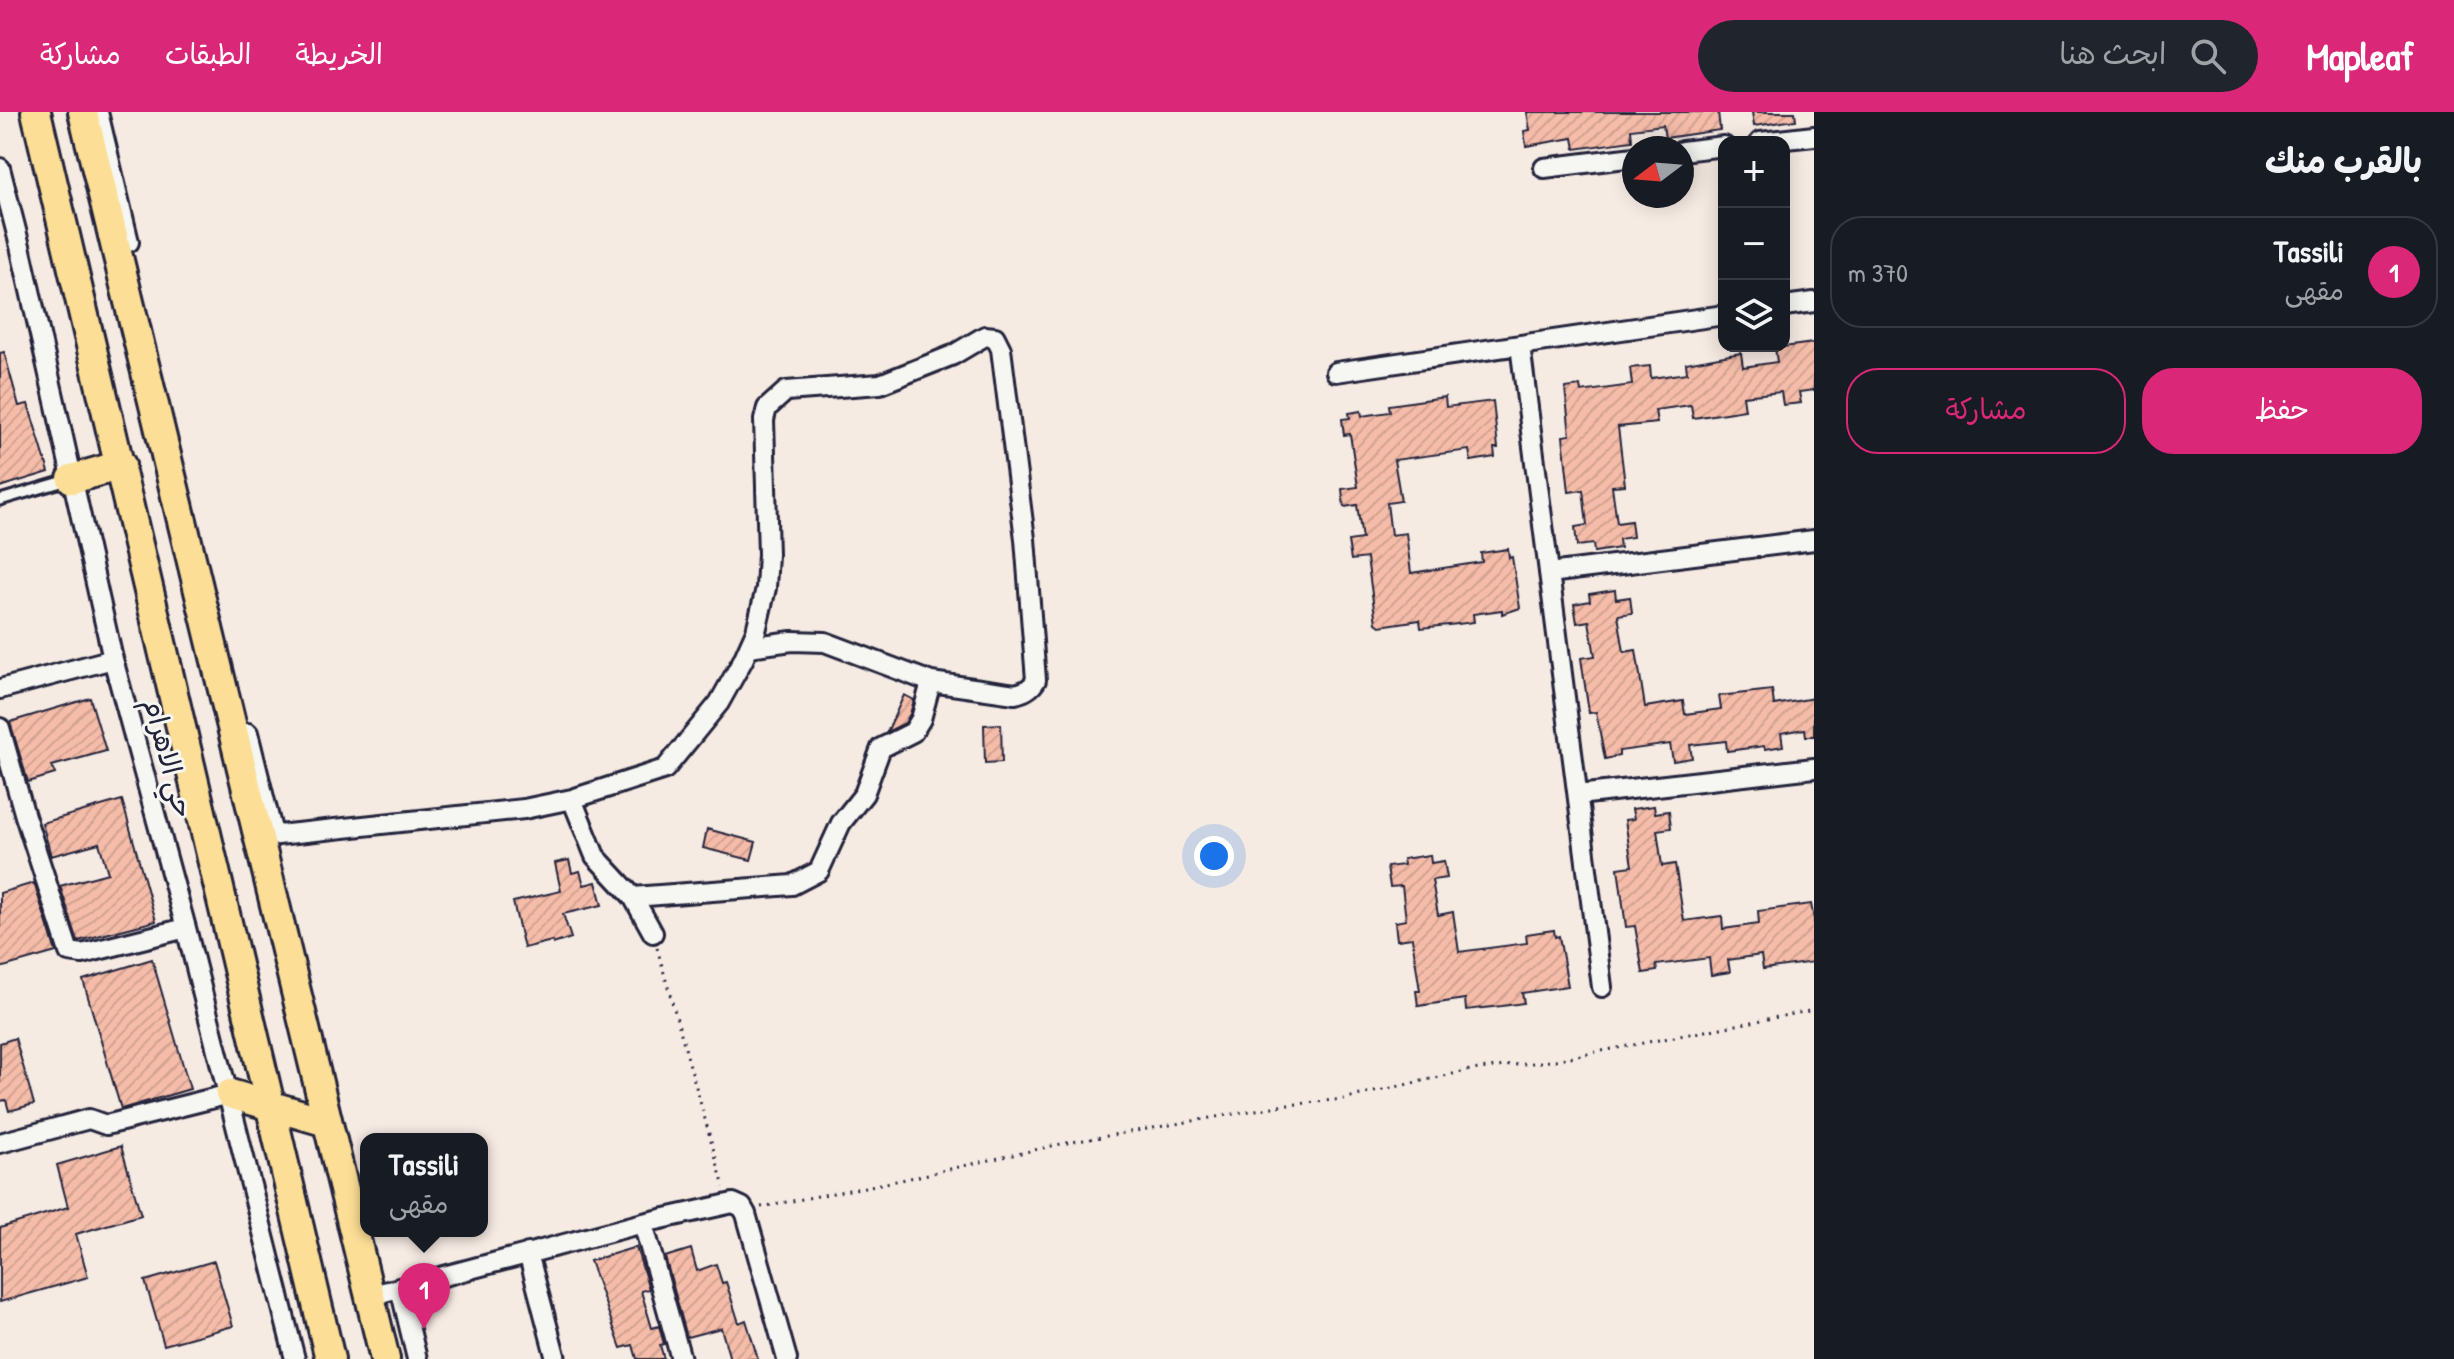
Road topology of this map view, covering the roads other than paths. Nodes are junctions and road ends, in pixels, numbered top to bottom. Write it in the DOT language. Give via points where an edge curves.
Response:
graph roads {
  1 [pos="36,112"];
  2 [pos="83,112"];
  3 [pos="98,112"];
  4 [pos="1814,136"];
  5 [pos="1790,139"];
  6 [pos="1718,147"];
  7 [pos="1694,150"];
  8 [pos="1622,158"];
  9 [pos="1544,168"];
  10 [pos="1,178"];
  11 [pos="1814,302"];
  12 [pos="1790,305"];
  13 [pos="1718,316"];
  14 [pos="1520,345"];
  15 [pos="1336,372"];
  16 [pos="121,465"];
  17 [pos="72,479"];
  18 [pos="0,500"];
  19 [pos="1814,540"];
  20 [pos="1549,573"];
  21 [pos="749,647"];
  22 [pos="113,659"];
  23 [pos="931,682"];
  24 [pos="0,689"];
  25 [pos="0,728"];
  26 [pos="1814,768"];
  27 [pos="1578,795"];
  28 [pos="572,799"];
  29 [pos="266,836"];
  30 [pos="633,897"];
  31 [pos="186,928"];
  32 [pos="653,933"];
  33 [pos="1602,987"];
  34 [pos="230,1094"];
  35 [pos="269,1105"];
  36 [pos="327,1122"];
  37 [pos="0,1143"];
  38 [pos="643,1223"];
  39 [pos="528,1253"];
  40 [pos="400,1288"];
  41 [pos="369,1296"];
  42 [pos="295,1359"];
  43 [pos="330,1359"];
  44 [pos="385,1359"];
  45 [pos="417,1359"];
  46 [pos="556,1359"];
  47 [pos="681,1359"];
  48 [pos="787,1359"];
  1 -- 16 [label="main road"];
  2 -- 29 [label="main road"];
  3 -- 29 [label="street"];
  4 -- 5 [label="street"];
  6 -- 7 [label="street"];
  8 -- 9 [label="street"];
  10 -- 17 [label="street, حي الاهرام"];
  11 -- 12 [label="street"];
  13 -- 14 [label="street"];
  14 -- 15 [label="street"];
  14 -- 20 [label="street"];
  16 -- 17 [label="main road"];
  16 -- 35 [label="main road"];
  17 -- 18 [label="lane"];
  17 -- 22 [label="street, حي الاهرام"];
  19 -- 20 [label="street"];
  20 -- 27 [label="street"];
  21 -- 23 [label="street" via="825,642"];
  21 -- 23 [label="street" via="766,588 767,408 786,391 888,382 990,335 1001,349 1027,554 1036,680 1015,694"];
  21 -- 28 [label="street" via="719,703 665,769"];
  22 -- 24 [label="street"];
  22 -- 31 [label="street, حي الاهرام"];
  23 -- 30 [label="street" via="921,719 913,732 881,748 864,794 841,823 819,871 792,885"];
  25 -- 31 [label="street" via="69,952 82,954"];
  26 -- 27 [label="street"];
  27 -- 33 [label="street"];
  28 -- 29 [label="street" via="524,809"];
  28 -- 30 [label="street" via="595,856"];
  29 -- 36 [label="main road"];
  30 -- 32 [label="street"];
  31 -- 34 [label="street, حي الاهرام"];
  34 -- 35 [label="main road"];
  34 -- 37 [label="street" via="106,1125 89,1119"];
  34 -- 42 [label="street, حي الاهرام"];
  35 -- 36 [label="main road"];
  35 -- 43 [label="main road"];
  36 -- 41 [label="main road"];
  38 -- 39 [label="street"];
  38 -- 47 [label="street"];
  38 -- 48 [label="street" via="737,1207"];
  39 -- 40 [label="street"];
  39 -- 46 [label="street"];
  40 -- 41 [label="street"];
  40 -- 45 [label="street"];
  41 -- 44 [label="main road"];
}
